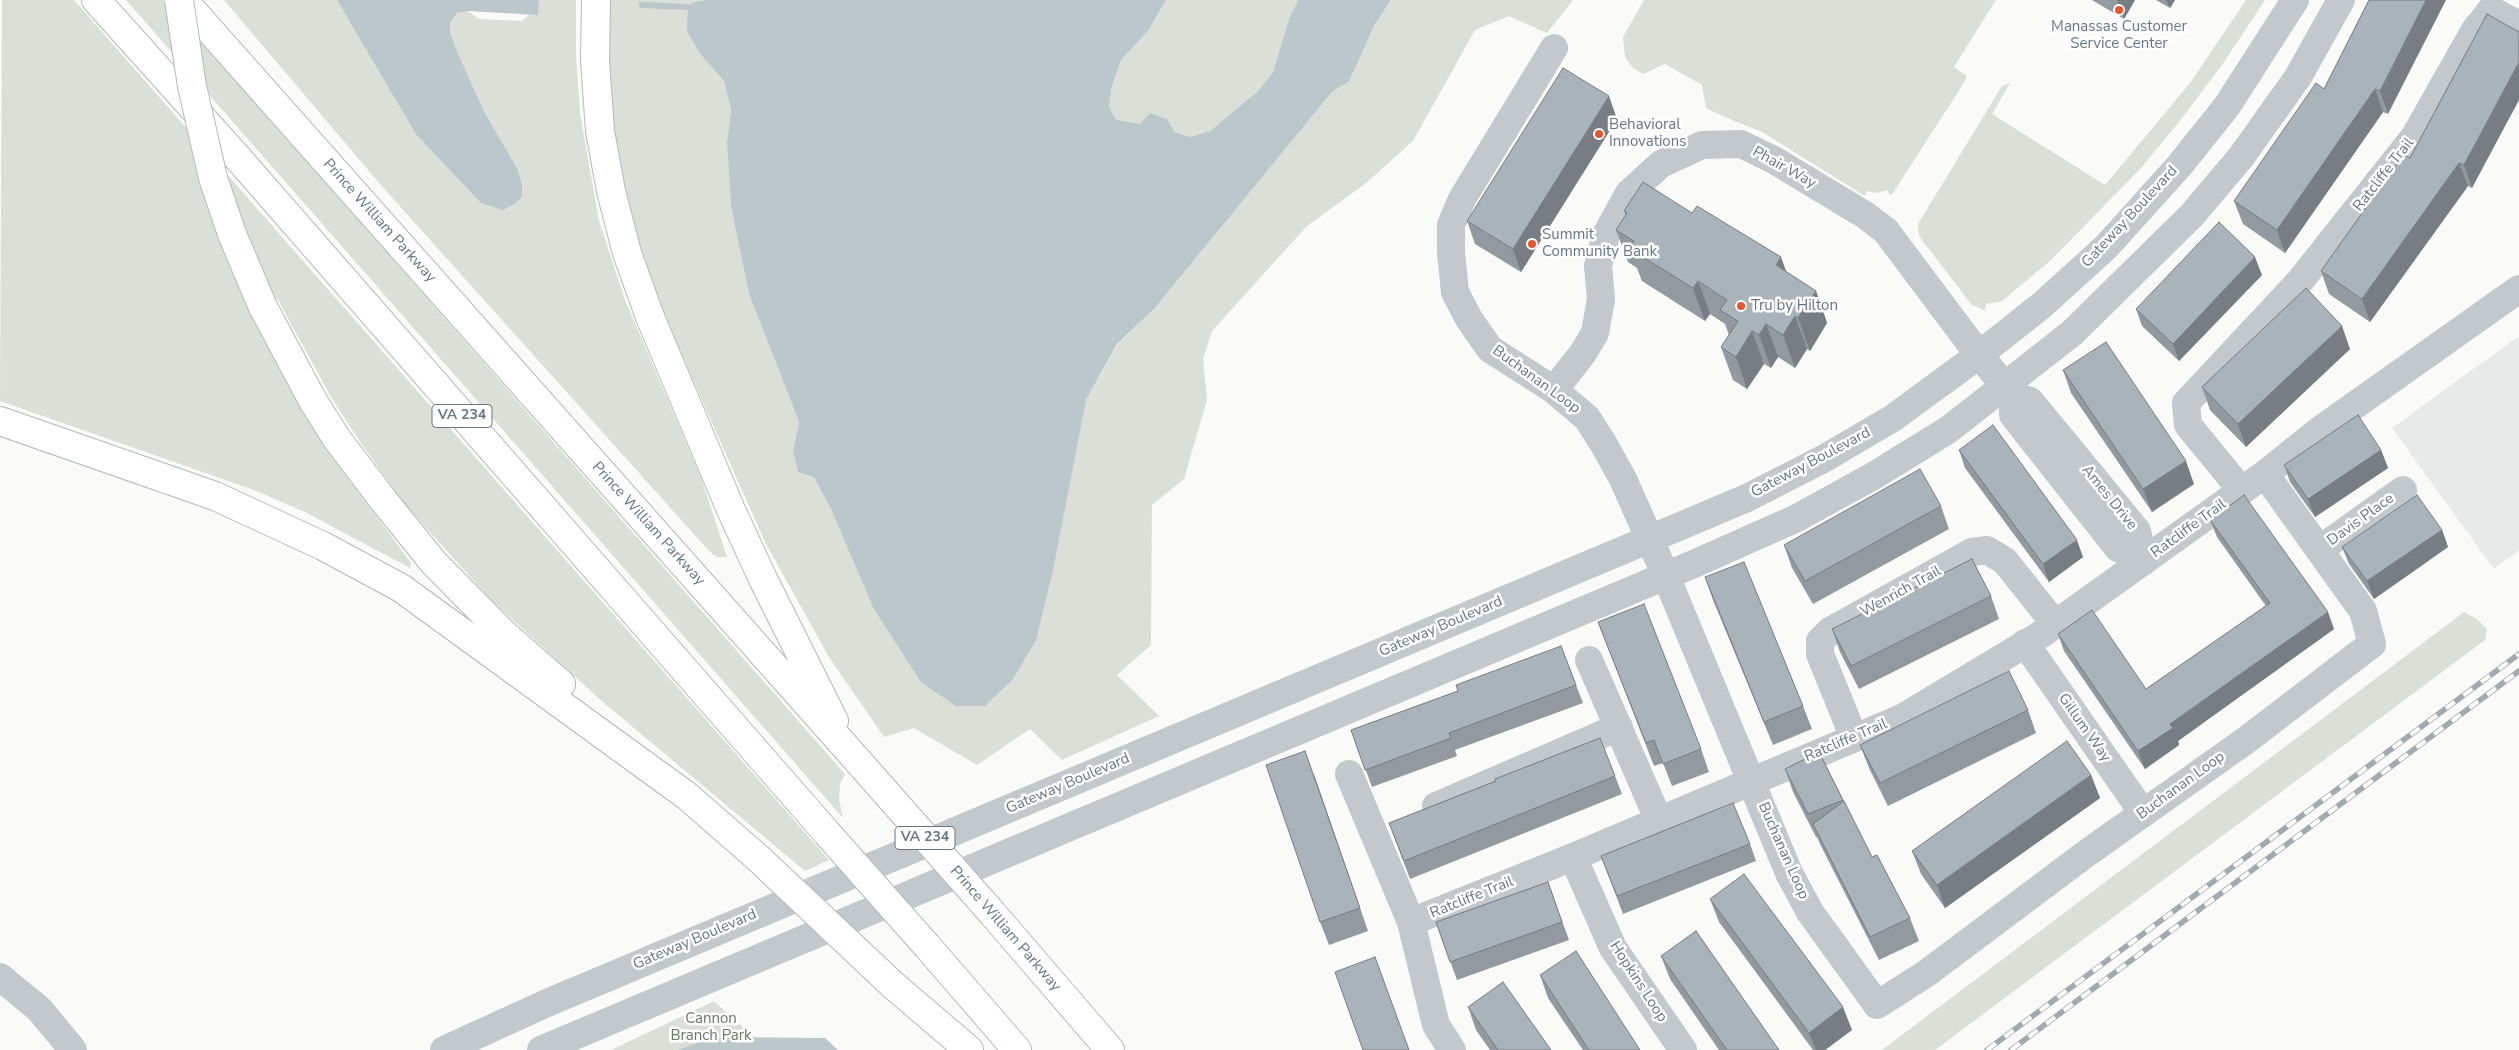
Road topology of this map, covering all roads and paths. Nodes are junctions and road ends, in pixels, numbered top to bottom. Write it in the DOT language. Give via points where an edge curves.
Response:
graph roads {
  1 [pos="96,0"];
  2 [pos="178,0"];
  3 [pos="183,0"];
  4 [pos="596,0"];
  5 [pos="2295,0"];
  6 [pos="2341,0"];
  7 [pos="2519,24"];
  8 [pos="1554,48"];
  9 [pos="2519,289"];
  10 [pos="1979,355"];
  11 [pos="1554,390"];
  12 [pos="2010,391"];
  13 [pos="0,421"];
  14 [pos="2266,474"];
  15 [pos="2403,490"];
  16 [pos="2242,491"];
  17 [pos="1648,539"];
  18 [pos="2319,550"];
  19 [pos="2144,561"];
  20 [pos="1666,576"];
  21 [pos="2055,624"];
  22 [pos="2026,643"];
  23 [pos="1589,660"];
  24 [pos="1619,727"];
  25 [pos="1854,738"];
  26 [pos="858,761"];
  27 [pos="1349,774"];
  28 [pos="1752,781"];
  29 [pos="687,796"];
  30 [pos="2143,814"];
  31 [pos="1659,821"];
  32 [pos="1393,825"];
  33 [pos="1573,857"];
  34 [pos="1411,922"];
  35 [pos="0,977"];
  36 [pos="73,1050"];
  37 [pos="444,1050"];
  38 [pos="541,1050"];
  39 [pos="969,1050"];
  40 [pos="1017,1050"];
  41 [pos="1110,1050"];
  42 [pos="1452,1050"];
  43 [pos="1683,1050"];
  1 -- 40 [label="highway, VA 234, bridge"];
  2 -- 29 [label="highway, bridge" via="192,86 214,178 232,234 262,305 337,439 434,563 504,634"];
  3 -- 26 [label="highway, Prince William Parkway / VA 234"];
  4 -- 26 [label="highway" via="595,61 600,131 627,253 650,317 764,581 838,729"];
  5 -- 10 [label="street, Gateway Boulevard" via="2227,106 2178,166 2106,246 2042,306"];
  6 -- 12 [label="street" via="2298,77 2241,157 2192,215"];
  7 -- 16 [label="street, Ratcliffe Trail" via="2491,10 2475,30 2415,136 2300,281 2186,403 2188,426"];
  8 -- 11 [label="street, Buchanan Loop" via="1462,200 1452,225 1451,253 1455,292 1469,320 1490,349"];
  9 -- 14 [label="street, Ratcliffe Trail" via="2320,430"];
  10 -- 11 [label="street, Phair Way" via="1886,231 1782,165 1741,144 1702,145 1660,164 1629,193 1606,235 1598,266 1601,299 1595,334"];
  10 -- 12 [label="street"];
  10 -- 17 [label="street, Gateway Boulevard" via="1893,418 1825,458 1747,498"];
  11 -- 17 [label="street, Buchanan Loop" via="1587,418 1603,443 1623,479"];
  12 -- 19 [label="street, Ames Drive" via="2013,415 2118,548"];
  12 -- 20 [label="street" via="1875,475 1797,518"];
  13 -- 29 [label="highway" via="215,496 401,588"];
  14 -- 16 [label="street, Ratcliffe Trail"];
  14 -- 18 [label="street, Buchanan Loop"];
  15 -- 18 [label="street, Davis Place"];
  16 -- 19 [label="street, Ratcliffe Trail"];
  17 -- 20 [label="street, Buchanan Loop"];
  17 -- 37 [label="street, Gateway Boulevard" via="547,1003"];
  18 -- 30 [label="street, Buchanan Loop" via="2362,611 2372,644"];
  19 -- 21 [label="street, Ratcliffe Trail"];
  20 -- 28 [label="street, Buchanan Loop"];
  20 -- 38 [label="street"];
  21 -- 22 [label="street, Ratcliffe Trail"];
  21 -- 25 [label="street, Wenrich Trail" via="2005,560 1988,550 1972,552 1830,631 1820,641 1820,654"];
  22 -- 25 [label="street, Ratcliffe Trail" via="1902,718"];
  22 -- 30 [label="street, Gillum Way"];
  23 -- 24 [label="street"];
  24 -- 31 [label="street"];
  24 -- 32 [label="street"];
  25 -- 28 [label="street, Ratcliffe Trail"];
  26 -- 41 [label="highway, Prince William Parkway / VA 234, bridge"];
  27 -- 32 [label="street"];
  28 -- 30 [label="street, Buchanan Loop" via="1789,874 1810,912 1878,1005 1927,973"];
  28 -- 31 [label="street, Ratcliffe Trail"];
  29 -- 39 [label="highway, bridge" via="893,985"];
  31 -- 33 [label="street, Ratcliffe Trail"];
  32 -- 34 [label="street"];
  33 -- 34 [label="street, Ratcliffe Trail"];
  33 -- 43 [label="street, Hopkins Loop" via="1613,948"];
  34 -- 42 [label="street" via="1436,1025"];
  35 -- 36 [label="street" via="39,1008"];
}
